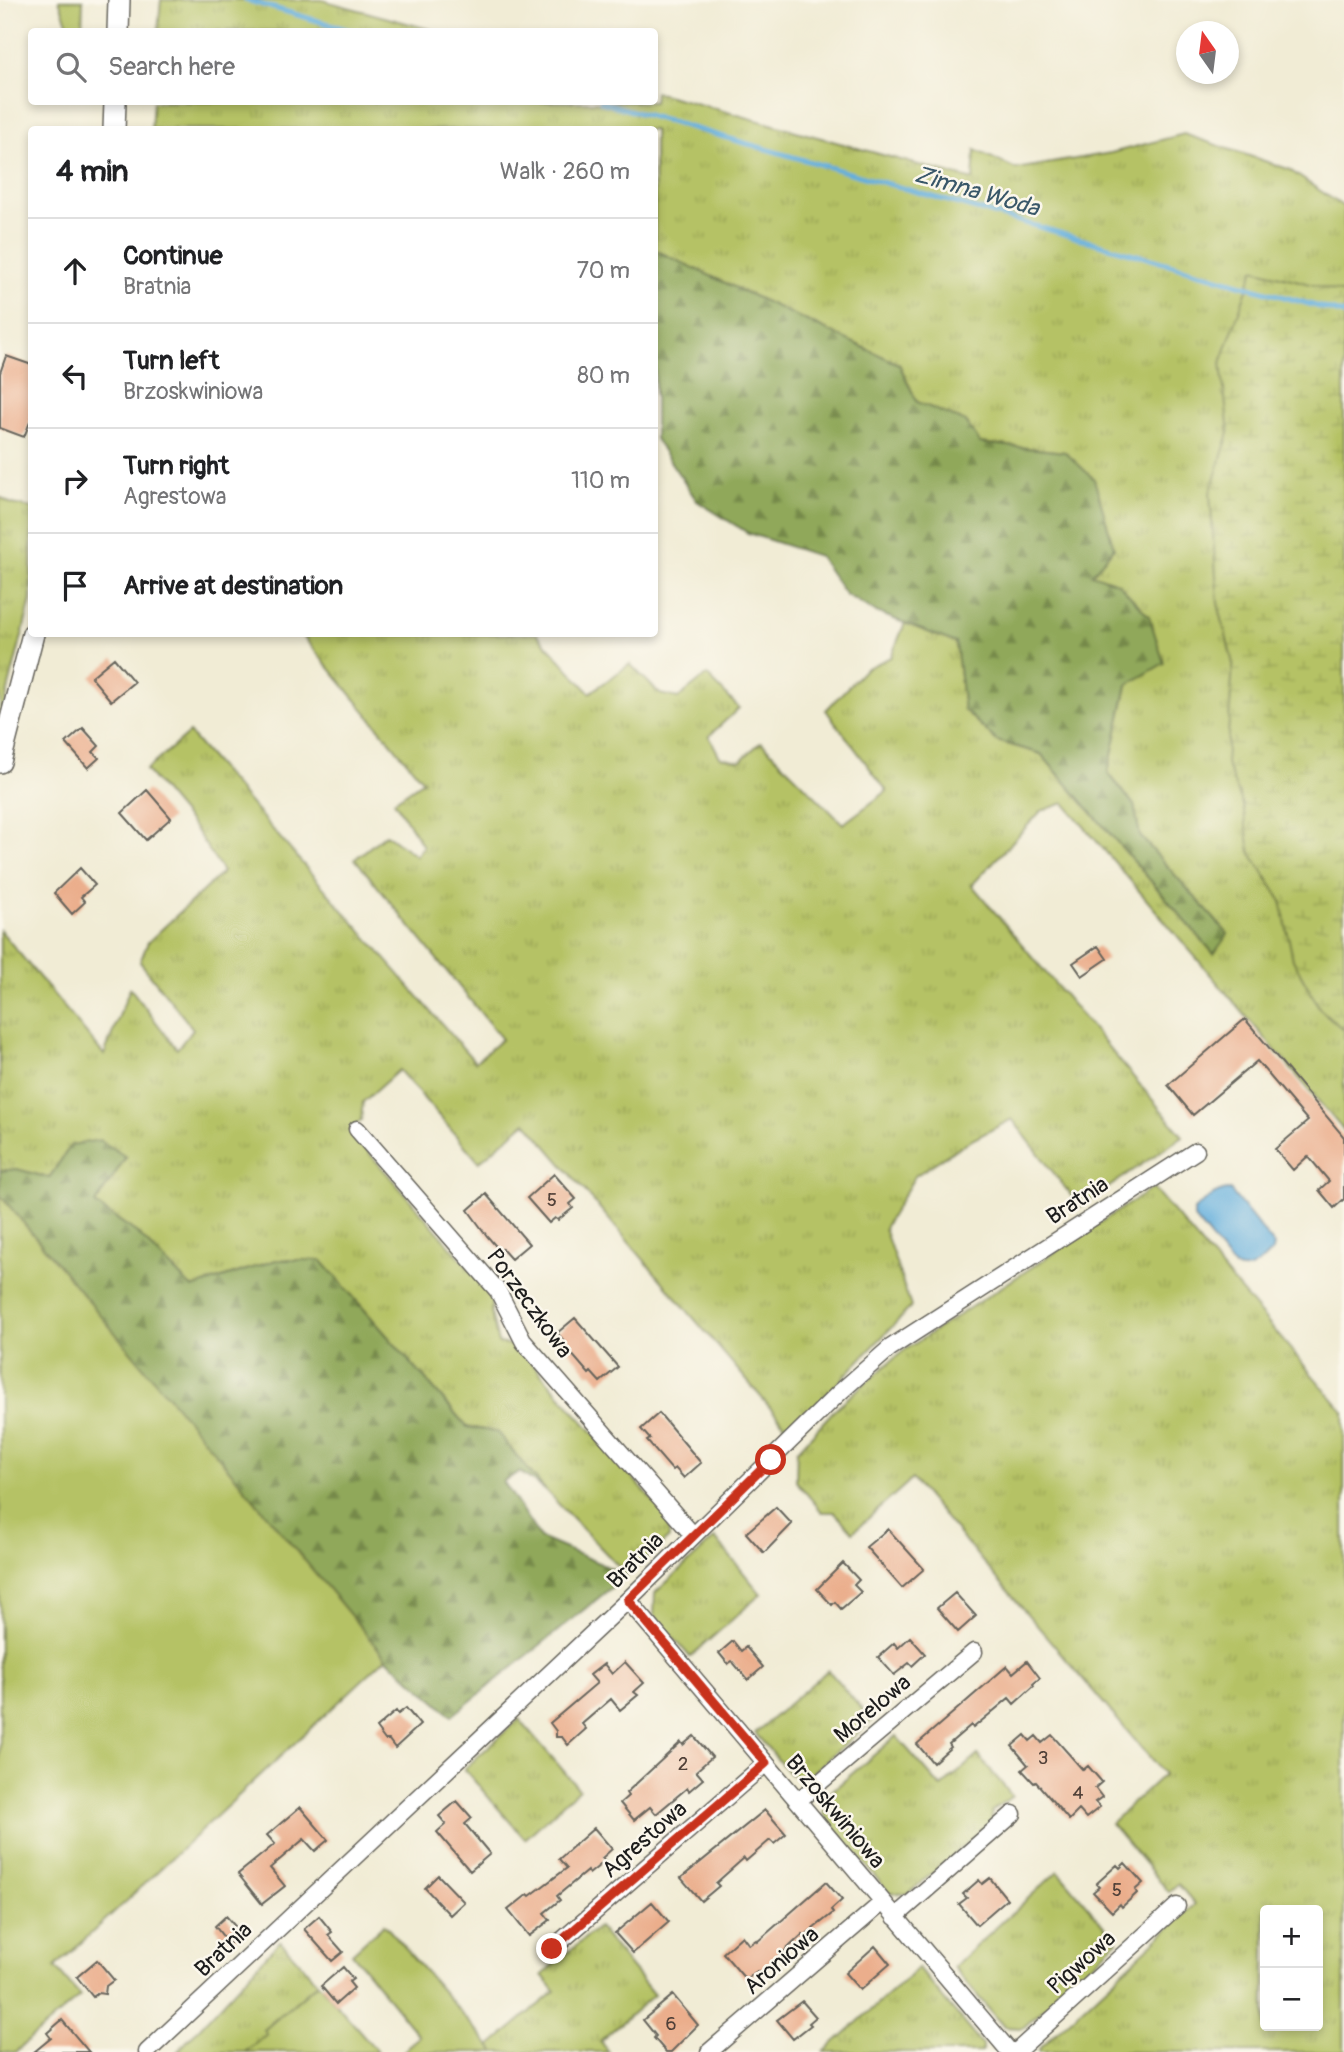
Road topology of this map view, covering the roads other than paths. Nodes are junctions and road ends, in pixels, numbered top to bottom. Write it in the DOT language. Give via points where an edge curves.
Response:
graph roads {
  1 [pos="119,0"];
  2 [pos="118,28"];
  3 [pos="115,105"];
  4 [pos="114,126"];
  5 [pos="32,637"];
  6 [pos="1,758"];
  7 [pos="357,1129"];
  8 [pos="1196,1151"];
  9 [pos="693,1535"];
  10 [pos="628,1600"];
  11 [pos="974,1652"];
  12 [pos="766,1763"];
  13 [pos="799,1800"];
  14 [pos="1013,1814"];
  15 [pos="883,1902"];
  16 [pos="1177,1906"];
  17 [pos="895,1917"];
  18 [pos="552,1949"];
  19 [pos="147,2052"];
  20 [pos="709,2052"];
  21 [pos="1010,2052"];
  22 [pos="1016,2052"];
  1 -- 2 [label="street"];
  3 -- 4 [label="street"];
  5 -- 6 [label="street"];
  7 -- 9 [label="street, Porzeczkowa" via="498,1291 524,1342"];
  8 -- 9 [label="street, Bratnia" via="890,1348"];
  9 -- 10 [label="street, Bratnia"];
  10 -- 12 [label="street, Brzoskwiniowa"];
  10 -- 19 [label="street, Bratnia"];
  11 -- 13 [label="street, Morelowa"];
  12 -- 13 [label="street, Brzoskwiniowa"];
  12 -- 18 [label="street, Agrestowa"];
  13 -- 15 [label="street, Brzoskwiniowa"];
  14 -- 17 [label="street"];
  15 -- 17 [label="street, Brzoskwiniowa"];
  15 -- 20 [label="street, Aroniowa"];
  16 -- 22 [label="street, Pigwowa"];
  17 -- 21 [label="street, Brzoskwiniowa"];
}
